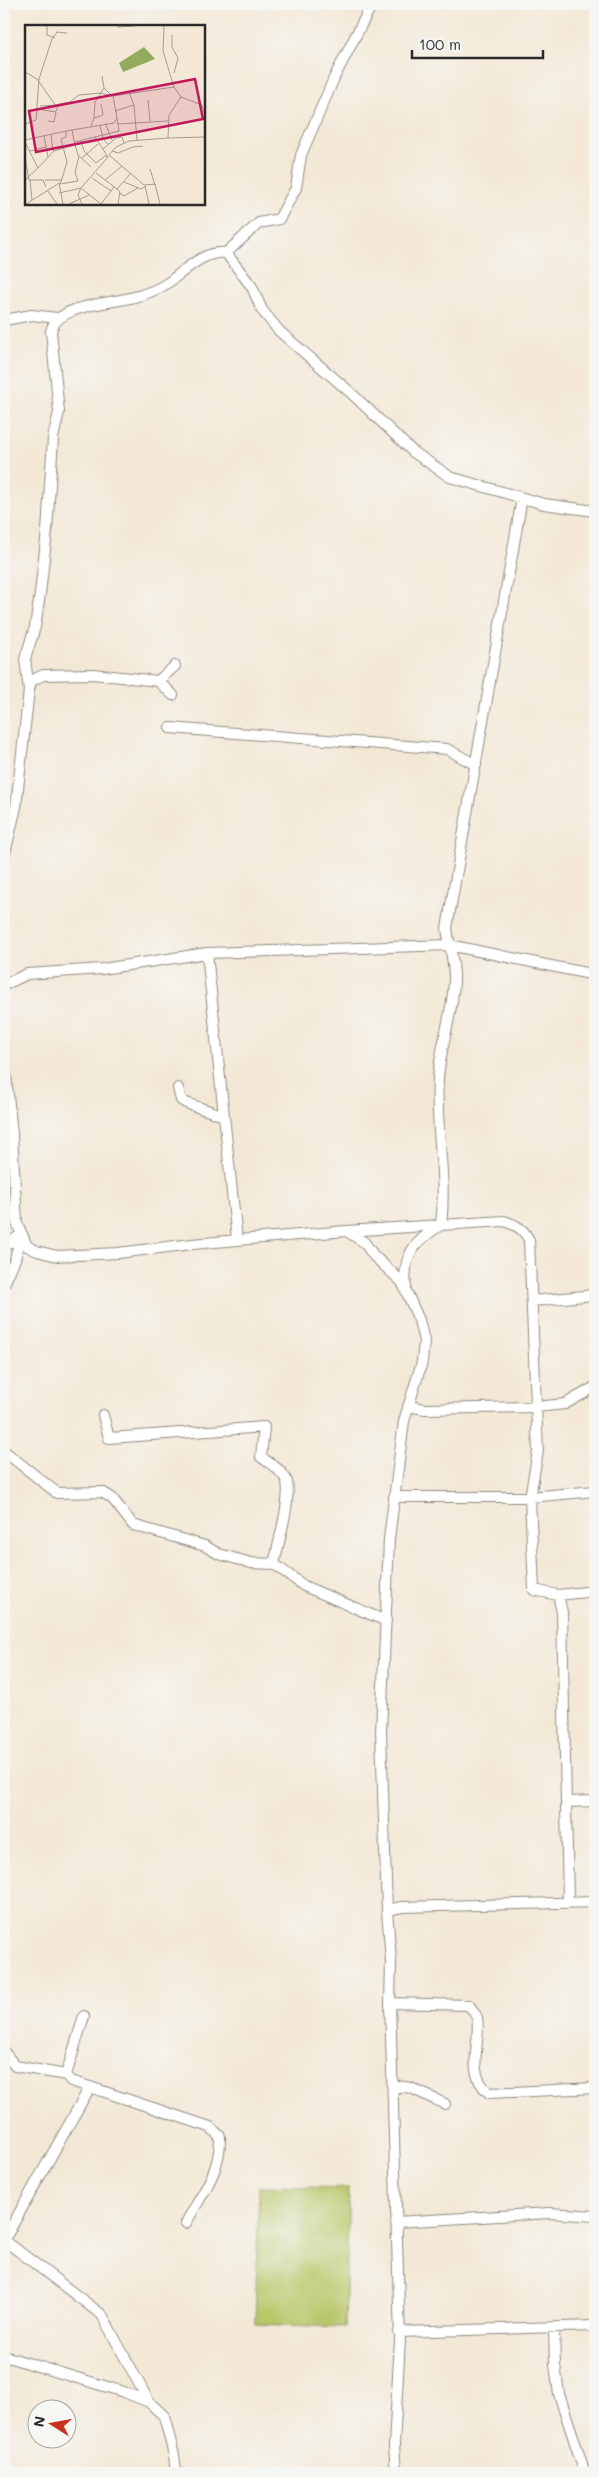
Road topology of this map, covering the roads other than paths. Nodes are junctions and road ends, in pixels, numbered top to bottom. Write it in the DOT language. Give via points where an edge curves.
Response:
graph roads {
  1 [pos="372,4"];
  2 [pos="226,253"];
  3 [pos="57,318"];
  4 [pos="4,320"];
  5 [pos="522,498"];
  6 [pos="595,511"];
  7 [pos="175,666"];
  8 [pos="158,681"];
  9 [pos="29,690"];
  10 [pos="172,696"];
  11 [pos="170,728"];
  12 [pos="476,764"];
  13 [pos="4,857"];
  14 [pos="449,945"];
  15 [pos="207,953"];
  16 [pos="595,976"];
  17 [pos="4,985"];
  18 [pos="4,1055"];
  19 [pos="178,1088"];
  20 [pos="222,1113"];
  21 [pos="442,1225"];
  22 [pos="346,1231"];
  23 [pos="21,1235"];
  24 [pos="237,1240"];
  25 [pos="4,1246"];
  26 [pos="37,1252"];
  27 [pos="13,1262"];
  28 [pos="4,1284"];
  29 [pos="406,1291"];
  30 [pos="595,1295"];
  31 [pos="532,1301"];
  32 [pos="595,1387"];
  33 [pos="408,1406"];
  34 [pos="536,1407"];
  35 [pos="103,1415"];
  36 [pos="4,1452"];
  37 [pos="595,1491"];
  38 [pos="394,1497"];
  39 [pos="530,1497"];
  40 [pos="274,1564"];
  41 [pos="595,1591"];
  42 [pos="558,1595"];
  43 [pos="386,1621"];
  44 [pos="595,1801"];
  45 [pos="567,1802"];
  46 [pos="568,1902"];
  47 [pos="595,1902"];
  48 [pos="388,1910"];
  49 [pos="390,2003"];
  50 [pos="84,2016"];
  51 [pos="4,2052"];
  52 [pos="4,2066"];
  53 [pos="15,2066"];
  54 [pos="66,2075"];
  55 [pos="392,2085"];
  56 [pos="90,2087"];
  57 [pos="595,2088"];
  58 [pos="445,2104"];
  59 [pos="595,2216"];
  60 [pos="396,2222"];
  61 [pos="186,2223"];
  62 [pos="4,2240"];
  63 [pos="595,2326"];
  64 [pos="554,2327"];
  65 [pos="399,2332"];
  66 [pos="4,2356"];
  67 [pos="149,2402"];
  68 [pos="176,2473"];
  69 [pos="396,2473"];
  70 [pos="585,2473"];
  1 -- 2 [label="street" via="331,85 301,155 296,188 279,219 259,223"];
  2 -- 3 [label="street" via="216,252 204,258 146,293 123,301 80,308"];
  2 -- 5 [label="street" via="252,286 262,310 279,331 412,450 450,477"];
  3 -- 4 [label="street" via="32,315"];
  3 -- 9 [label="street" via="51,331 59,412 53,438 39,602 25,659"];
  5 -- 6 [label="street"];
  5 -- 12 [label="street"];
  7 -- 8 [label="street"];
  8 -- 9 [label="street" via="93,674 43,675 31,681"];
  8 -- 10 [label="street"];
  9 -- 13 [label="street" via="16,807"];
  11 -- 12 [label="street" via="447,749"];
  12 -- 14 [label="street" via="448,928"];
  14 -- 15 [label="street"];
  14 -- 16 [label="street"];
  14 -- 21 [label="street" via="454,979 438,1080 444,1203"];
  15 -- 17 [label="street" via="102,970 27,974"];
  15 -- 20 [label="street"];
  18 -- 23 [label="street" via="17,1223"];
  19 -- 20 [label="street" via="181,1100 186,1104"];
  20 -- 24 [label="street"];
  21 -- 22 [label="street"];
  21 -- 29 [label="street" via="413,1246 405,1277"];
  21 -- 31 [label="street" via="504,1221 525,1231 529,1240"];
  22 -- 24 [label="street"];
  22 -- 29 [label="street" via="364,1242 402,1282"];
  23 -- 25 [label="street"];
  23 -- 26 [label="street" via="27,1246"];
  23 -- 27 [label="street"];
  24 -- 26 [label="street" via="109,1254 57,1256"];
  26 -- 27 [label="street"];
  27 -- 28 [label="street"];
  29 -- 33 [label="street" via="420,1320 424,1341 422,1362"];
  30 -- 31 [label="street"];
  31 -- 34 [label="street"];
  32 -- 34 [label="street" via="566,1404"];
  33 -- 34 [label="street" via="425,1409"];
  33 -- 38 [label="street"];
  34 -- 39 [label="street" via="538,1451"];
  35 -- 40 [label="street" via="109,1438 264,1427 261,1457 286,1481 285,1516"];
  36 -- 40 [label="street" via="57,1493 102,1492 112,1498 133,1525 206,1546 219,1554 243,1561"];
  37 -- 39 [label="street"];
  38 -- 39 [label="street"];
  38 -- 43 [label="street"];
  39 -- 42 [label="street" via="534,1590"];
  40 -- 43 [label="street" via="304,1586"];
  41 -- 42 [label="street"];
  42 -- 45 [label="street" via="562,1612"];
  43 -- 48 [label="street" via="381,1732"];
  44 -- 45 [label="street"];
  45 -- 46 [label="street"];
  46 -- 47 [label="street"];
  46 -- 48 [label="street"];
  48 -- 49 [label="street"];
  49 -- 55 [label="street"];
  49 -- 57 [label="street" via="469,2005 477,2017 475,2058 479,2085 489,2093"];
  50 -- 54 [label="street"];
  51 -- 53 [label="street"];
  52 -- 53 [label="street"];
  53 -- 54 [label="street"];
  54 -- 56 [label="street" via="70,2081"];
  55 -- 58 [label="street" via="411,2088"];
  55 -- 60 [label="street"];
  56 -- 61 [label="street" via="210,2127 220,2136 214,2175"];
  56 -- 62 [label="street"];
  59 -- 60 [label="street" via="550,2213"];
  60 -- 65 [label="street"];
  62 -- 67 [label="street" via="102,2315"];
  63 -- 64 [label="street"];
  64 -- 65 [label="street"];
  64 -- 70 [label="street" via="560,2394"];
  65 -- 69 [label="street" via="394,2445"];
  66 -- 67 [label="street"];
  67 -- 68 [label="street" via="164,2416"];
}
